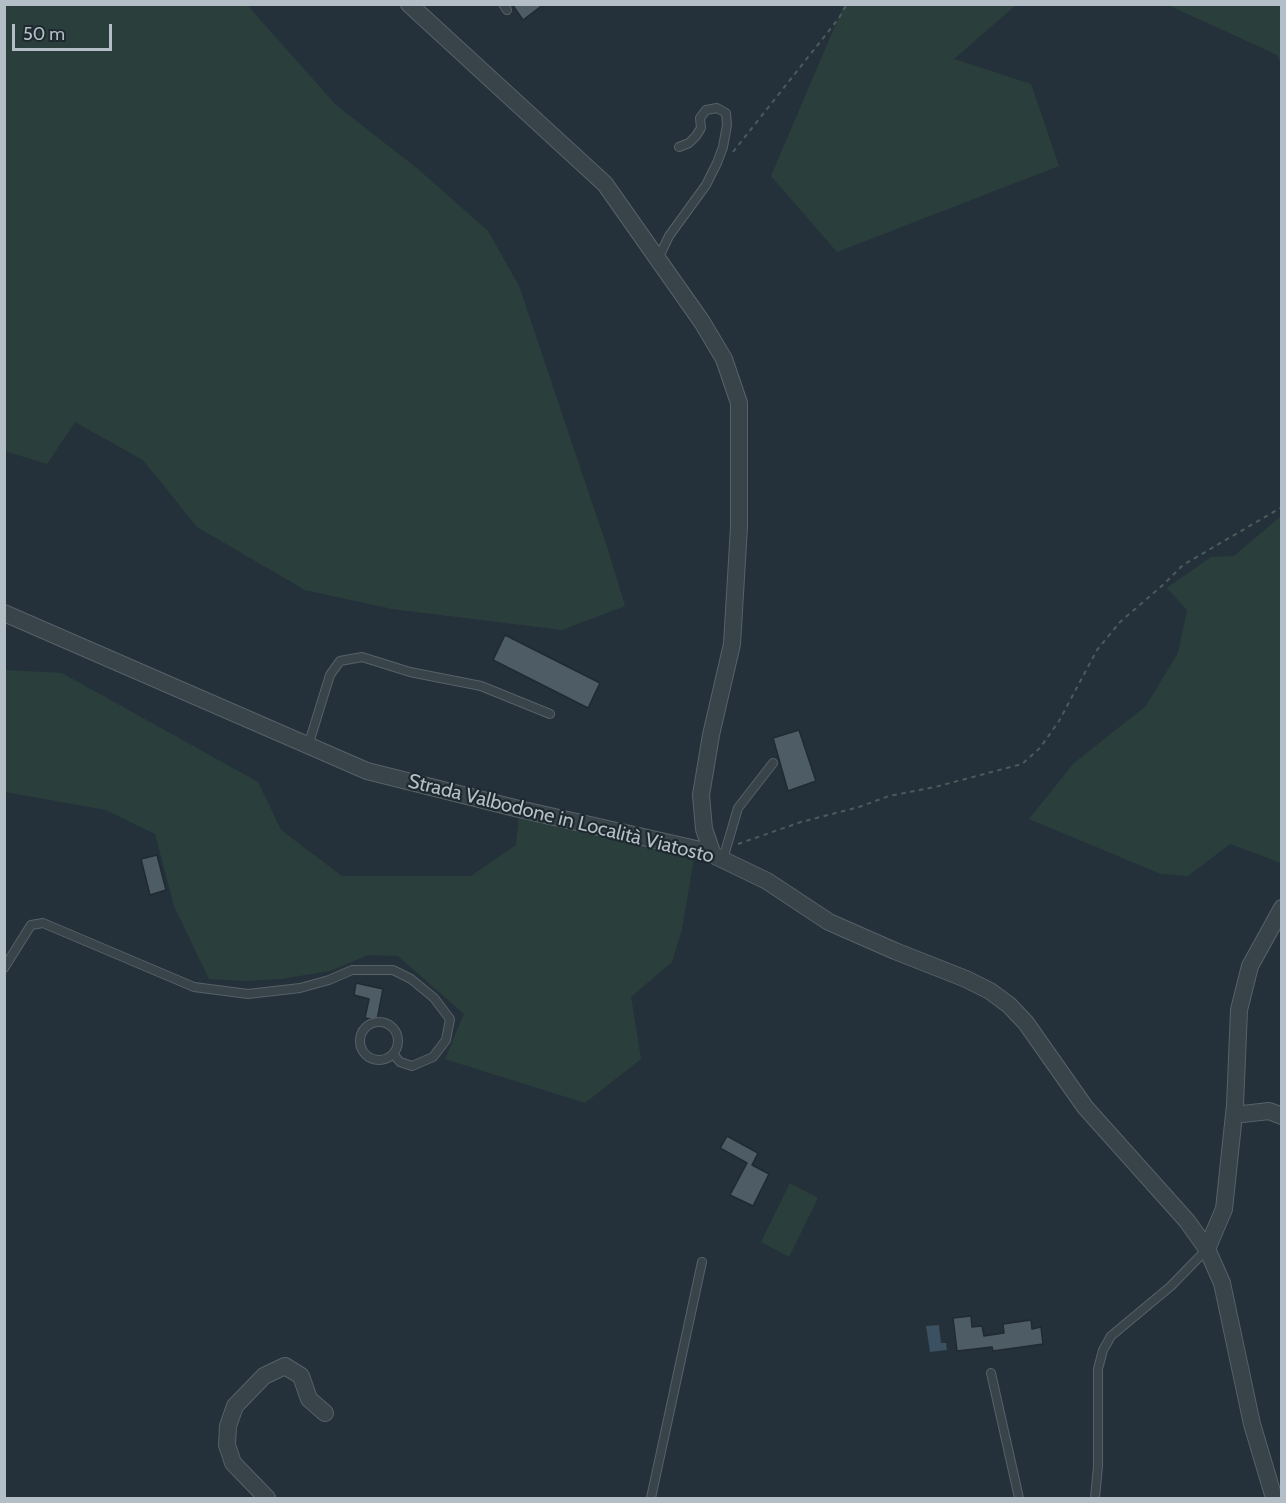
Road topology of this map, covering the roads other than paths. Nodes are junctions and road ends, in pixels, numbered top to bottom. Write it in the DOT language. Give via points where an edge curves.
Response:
graph roads {
  1 [pos="409,4"];
  2 [pos="679,147"];
  3 [pos="658,260"];
  4 [pos="4,613"];
  5 [pos="550,714"];
  6 [pos="308,746"];
  7 [pos="773,764"];
  8 [pos="721,855"];
  9 [pos="1281,908"];
  10 [pos="4,968"];
  11 [pos="394,1055"];
  12 [pos="1234,1115"];
  13 [pos="1281,1116"];
  14 [pos="1207,1249"];
  15 [pos="702,1262"];
  16 [pos="991,1373"];
  17 [pos="325,1413"];
  18 [pos="267,1498"];
  19 [pos="651,1498"];
  20 [pos="1019,1498"];
  21 [pos="1095,1498"];
  22 [pos="1274,1498"];
  1 -- 3 [label="street" via="606,184"];
  2 -- 3 [label="lane" via="696,136 701,128 700,117 706,110 717,108 726,113 727,125 717,163 669,236"];
  3 -- 8 [label="street" via="724,359 740,403 739,527 732,644 701,795 704,829"];
  4 -- 6 [label="street, Strada Valbodone in Località Viatosto"];
  5 -- 6 [label="lane" via="481,686 410,672 362,657 340,661 330,675"];
  6 -- 8 [label="street, Strada Valbodone in Località Viatosto" via="388,777"];
  7 -- 8 [label="lane" via="738,808"];
  8 -- 14 [label="street, Strada Valbodone in Località Viatosto" via="829,922 966,979 1009,1005 1085,1107 1187,1221"];
  9 -- 12 [label="street" via="1250,966 1239,1010"];
  10 -- 11 [label="lane" via="31,925 43,923 194,987 248,994 300,988 352,970 393,970 434,998 450,1019 446,1040 433,1057 412,1066"];
  11 -- 11 [label="lane" via="382,1061 368,1058 360,1040 370,1023 384,1021 396,1029 399,1042"];
  12 -- 13 [label="street" via="1269,1112"];
  12 -- 14 [label="street" via="1224,1209"];
  14 -- 21 [label="lane" via="1171,1286 1111,1336 1103,1350 1098,1369"];
  14 -- 22 [label="street, Strada Valbodone in Località Viatosto" via="1221,1283 1252,1425"];
  15 -- 19 [label="lane"];
  16 -- 20 [label="lane"];
  17 -- 18 [label="street" via="309,1399 301,1376 285,1366 264,1376 235,1406 227,1445 233,1463"];
}
